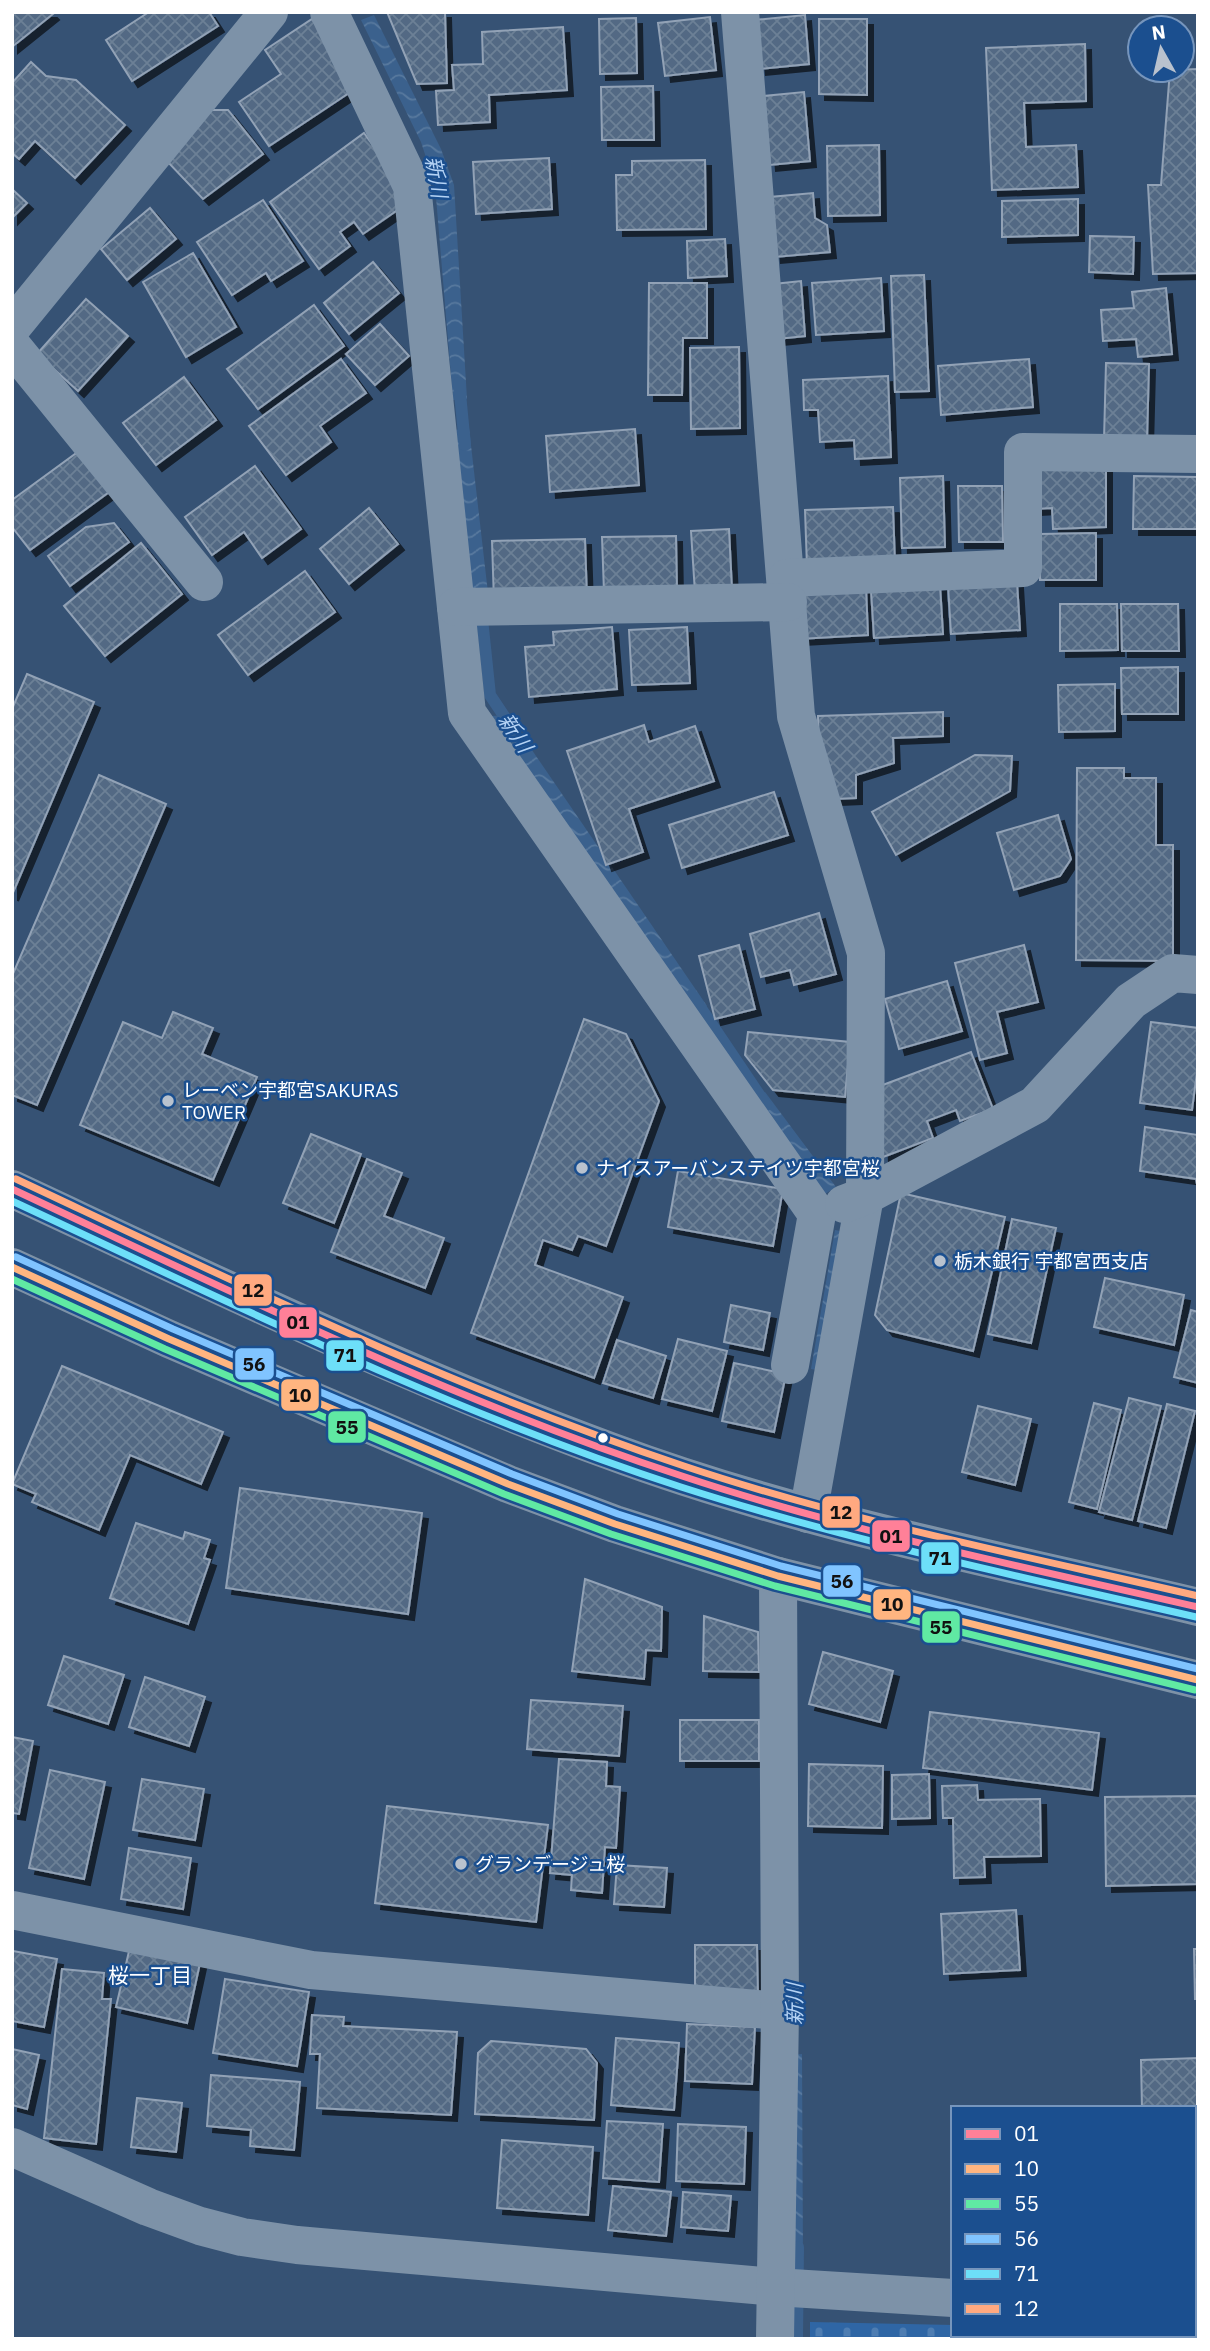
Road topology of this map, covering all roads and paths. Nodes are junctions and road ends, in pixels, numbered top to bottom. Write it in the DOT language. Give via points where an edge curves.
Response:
graph roads {
  1 [pos="269,12"];
  2 [pos="329,12"];
  3 [pos="740,12"];
  4 [pos="12,327"];
  5 [pos="12,346"];
  6 [pos="1198,454"];
  7 [pos="204,582"];
  8 [pos="788,590"];
  9 [pos="458,607"];
  10 [pos="1198,975"];
  11 [pos="12,1189"];
  12 [pos="838,1206"];
  13 [pos="12,1267"];
  14 [pos="790,1364"];
  15 [pos="808,1514"];
  16 [pos="778,1576"];
  17 [pos="1198,1607"];
  18 [pos="1198,1680"];
  19 [pos="12,1910"];
  20 [pos="780,2011"];
  21 [pos="12,2147"];
  22 [pos="777,2288"];
  23 [pos="951,2298"];
  24 [pos="775,2339"];
  1 -- 4 [label="street"];
  2 -- 9 [label="street" via="412,186"];
  3 -- 8 [label="street"];
  5 -- 7 [label="street"];
  6 -- 8 [label="street" via="1023,452 1023,568"];
  8 -- 9 [label="street"];
  8 -- 12 [label="street" via="796,716 866,953"];
  9 -- 12 [label="street" via="467,713"];
  10 -- 12 [label="street" via="1173,973 1131,1001 1035,1105"];
  11 -- 15 [label="highway" via="441,1383 611,1452"];
  12 -- 14 [label="street"];
  12 -- 15 [label="street"];
  13 -- 16 [label="highway" via="508,1484"];
  15 -- 17 [label="highway"];
  16 -- 18 [label="highway"];
  16 -- 20 [label="street"];
  19 -- 20 [label="street" via="311,1970"];
  20 -- 22 [label="street"];
  21 -- 22 [label="street" via="148,2207 242,2237"];
  22 -- 23 [label="street"];
  22 -- 24 [label="street"];
}
